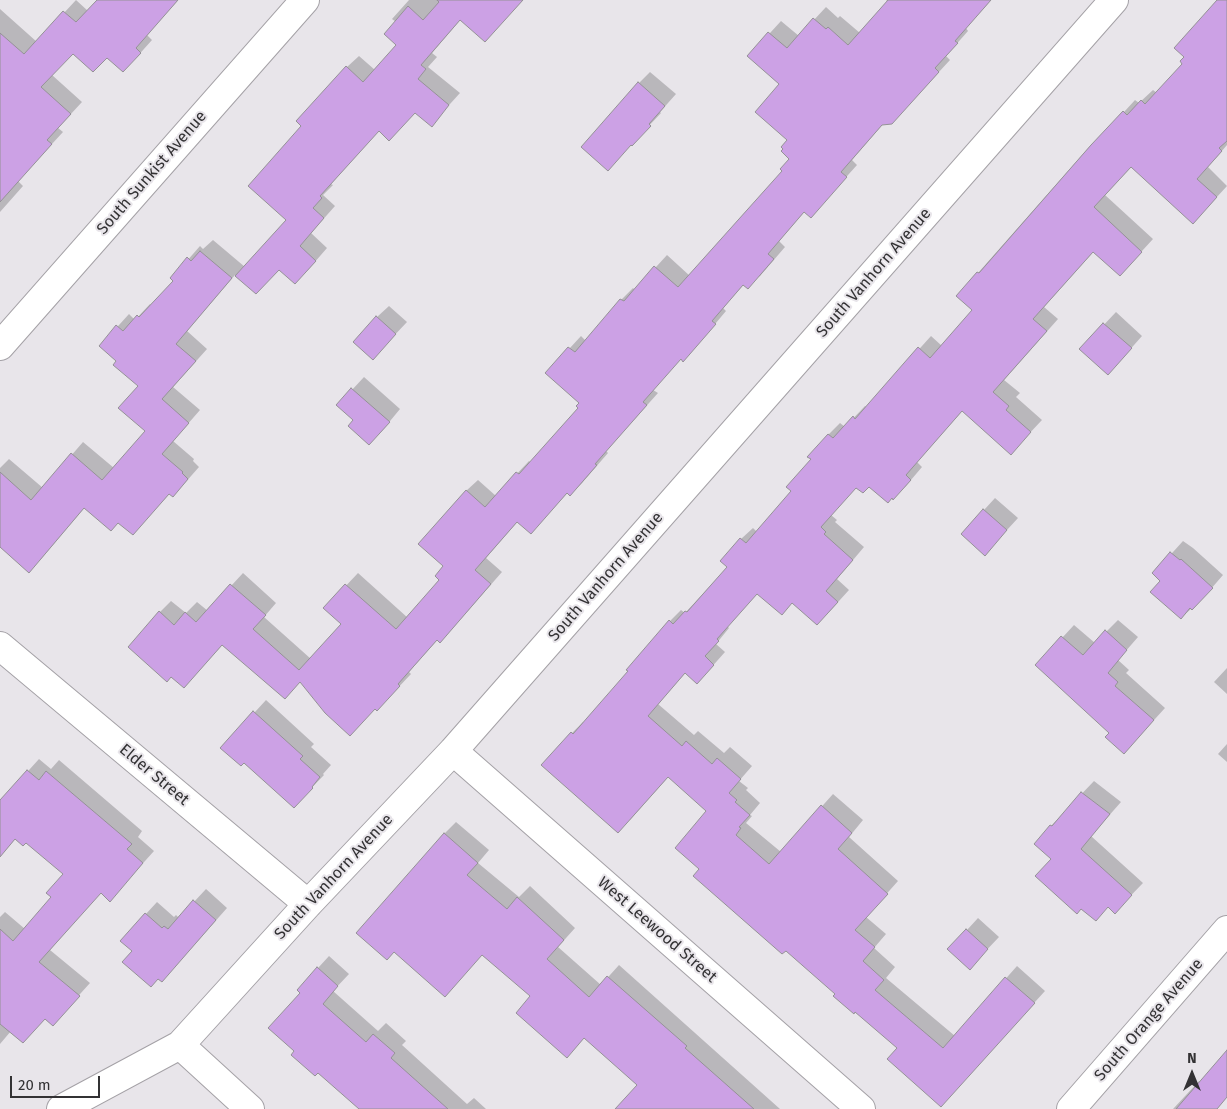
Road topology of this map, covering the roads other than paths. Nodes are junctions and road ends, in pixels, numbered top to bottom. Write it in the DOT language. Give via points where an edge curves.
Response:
graph roads {
  1 [pos="305,0"];
  2 [pos="1114,0"];
  3 [pos="0,346"];
  4 [pos="0,646"];
  5 [pos="453,751"];
  6 [pos="308,904"];
  7 [pos="1227,930"];
  8 [pos="180,1045"];
  9 [pos="61,1109"];
  10 [pos="250,1109"];
  11 [pos="861,1109"];
  12 [pos="1071,1109"];
  1 -- 3 [label="street, South Sunkist Avenue"];
  2 -- 5 [label="street, South Vanhorn Avenue"];
  4 -- 6 [label="street, Elder Street"];
  5 -- 6 [label="street, South Vanhorn Avenue"];
  5 -- 11 [label="street, West Leewood Street"];
  6 -- 8 [label="street, South Vanhorn Avenue"];
  7 -- 12 [label="street, South Orange Avenue"];
  8 -- 9 [label="street, South Vanhorn Avenue"];
  8 -- 10 [label="street"];
}
